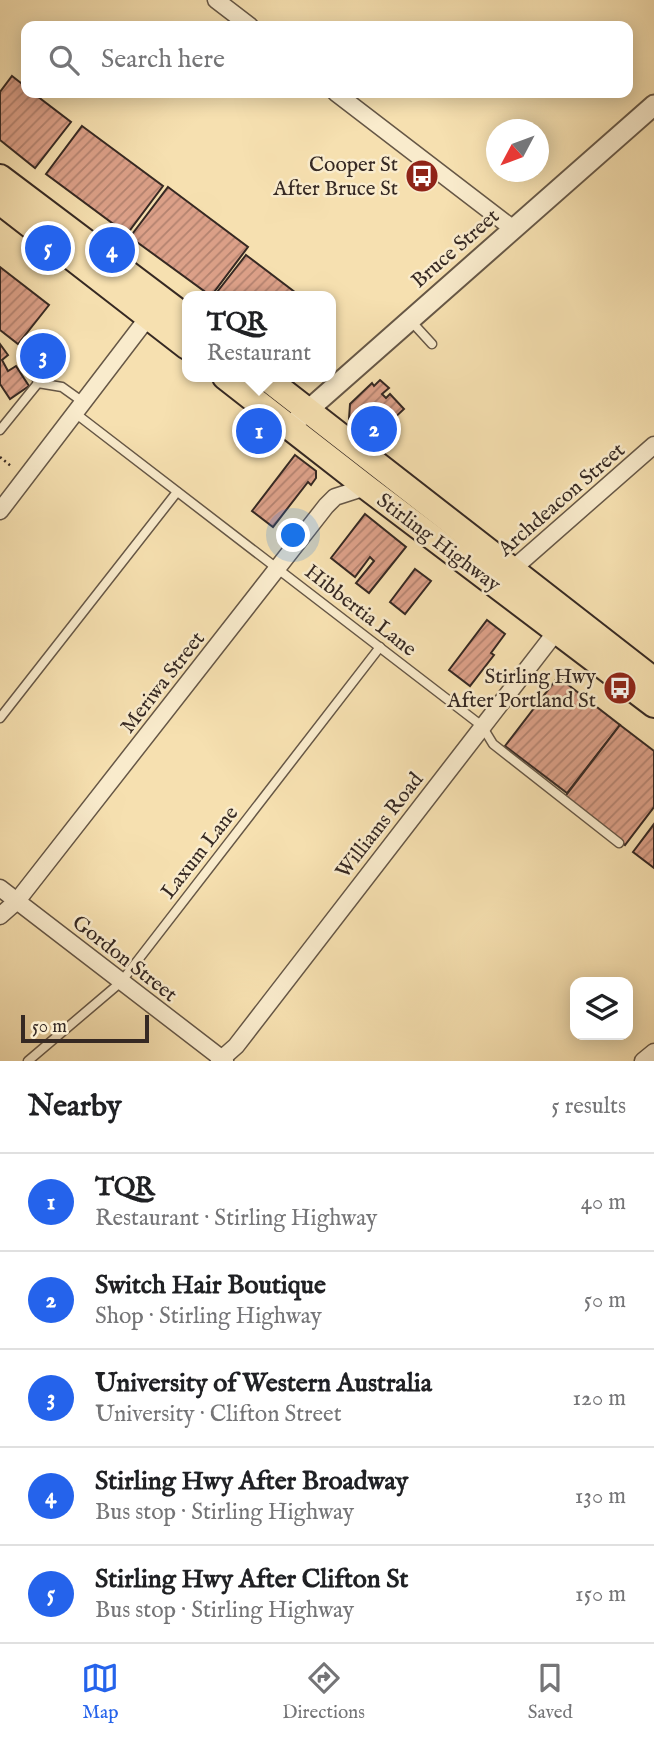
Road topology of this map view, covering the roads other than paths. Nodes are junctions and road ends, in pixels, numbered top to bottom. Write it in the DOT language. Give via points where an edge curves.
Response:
graph roads {
  1 [pos="216,0"];
  2 [pos="243,21"];
  3 [pos="343,98"];
  4 [pos="654,105"];
  5 [pos="0,177"];
  6 [pos="0,202"];
  7 [pos="512,228"];
  8 [pos="182,314"];
  9 [pos="149,316"];
  10 [pos="409,319"];
  11 [pos="38,343"];
  12 [pos="182,343"];
  13 [pos="432,344"];
  14 [pos="231,382"];
  15 [pos="272,382"];
  16 [pos="38,383"];
  17 [pos="79,407"];
  18 [pos="308,409"];
  19 [pos="289,428"];
  20 [pos="0,430"];
  21 [pos="654,445"];
  22 [pos="366,487"];
  23 [pos="177,492"];
  24 [pos="0,511"];
  25 [pos="279,568"];
  26 [pos="504,577"];
  27 [pos="563,623"];
  28 [pos="380,647"];
  29 [pos="654,680"];
  30 [pos="654,705"];
  31 [pos="0,718"];
  32 [pos="482,726"];
  33 [pos="619,843"];
  34 [pos="0,888"];
  35 [pos="17,901"];
  36 [pos="0,916"];
  37 [pos="121,982"];
  38 [pos="654,1052"];
  39 [pos="222,1060"];
  40 [pos="28,1061"];
  41 [pos="643,1061"];
  1 -- 2 [label="street"];
  3 -- 7 [label="street"];
  4 -- 7 [label="street, Bruce Street"];
  5 -- 8 [label="highway"];
  6 -- 9 [label="highway"];
  7 -- 10 [label="street, Bruce Street"];
  9 -- 12 [label="highway"];
  9 -- 17 [label="street"];
  10 -- 13 [label="lane"];
  10 -- 18 [label="street, Bruce Street"];
  11 -- 16 [label="lane" via="30,356"];
  14 -- 19 [label="highway, Stirling Highway"];
  15 -- 18 [label="highway, Stirling Highway"];
  16 -- 17 [label="lane, Hibbertia Lane" via="62,387"];
  16 -- 20 [label="lane"];
  17 -- 23 [label="lane, Hibbertia Lane"];
  17 -- 24 [label="street"];
  18 -- 19 [label="street, Bruce Street"];
  18 -- 26 [label="highway, Stirling Highway"];
  19 -- 22 [label="highway, Stirling Highway"];
  21 -- 26 [label="street, Archdeacon Street"];
  22 -- 25 [label="street, Meriwa Street" via="335,497"];
  22 -- 26 [label="highway, Stirling Highway"];
  23 -- 25 [label="lane, Hibbertia Lane"];
  23 -- 31 [label="lane"];
  25 -- 28 [label="lane, Hibbertia Lane"];
  25 -- 35 [label="street, Meriwa Street"];
  26 -- 27 [label="highway, Stirling Highway"];
  27 -- 29 [label="highway, Stirling Highway"];
  27 -- 30 [label="highway, Stirling Highway"];
  27 -- 32 [label="street, Williams Road"];
  28 -- 32 [label="lane, Hibbertia Lane"];
  28 -- 37 [label="lane, Laxum Lane"];
  32 -- 33 [label="lane, Hibbertia Lane" via="493,744"];
  32 -- 39 [label="street, Williams Road"];
  34 -- 35 [label="street, Gordon Street"];
  35 -- 36 [label="street, Meriwa Street"];
  35 -- 37 [label="street, Gordon Street"];
  37 -- 39 [label="street, Gordon Street"];
  37 -- 40 [label="lane, Laxum Lane"];
  38 -- 41 [label="street"];
}
